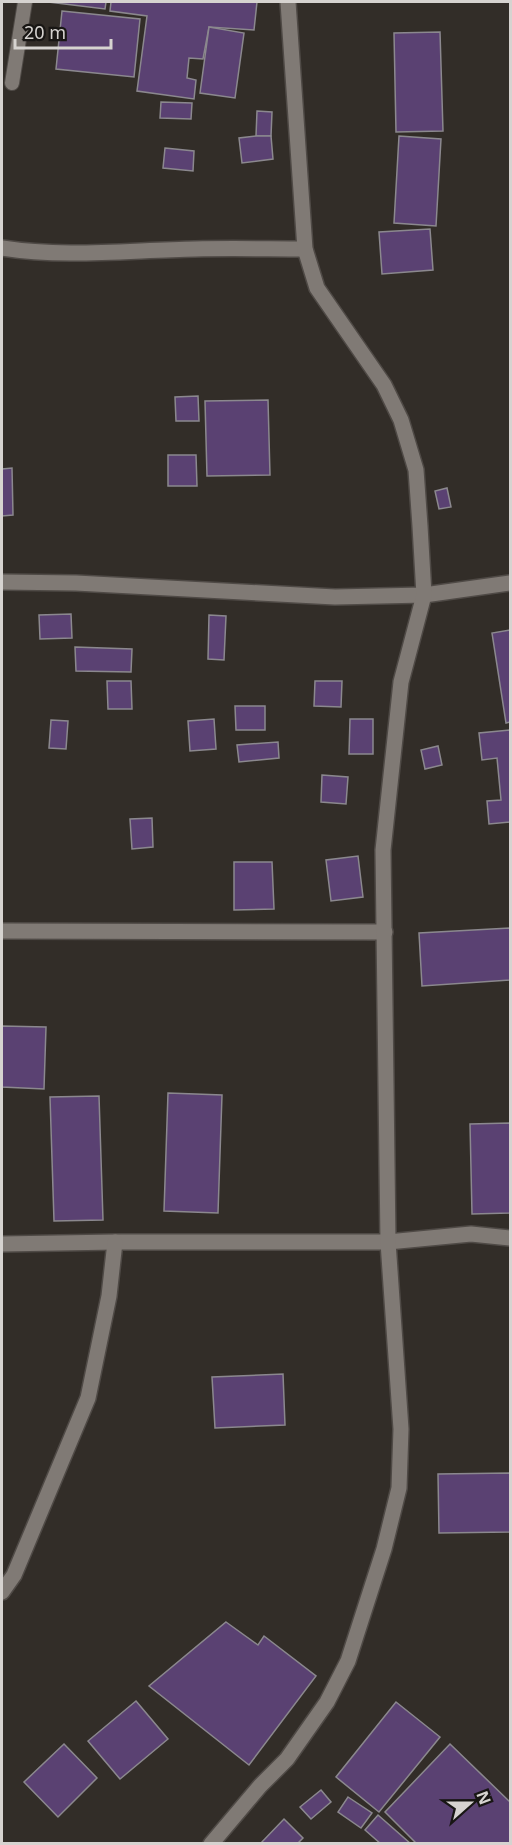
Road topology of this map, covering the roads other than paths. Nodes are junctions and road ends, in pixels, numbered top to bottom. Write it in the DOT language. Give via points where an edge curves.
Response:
graph roads {
  1 [pos="25,2"];
  2 [pos="288,2"];
  3 [pos="12,83"];
  4 [pos="2,248"];
  5 [pos="305,249"];
  6 [pos="2,582"];
  7 [pos="510,583"];
  8 [pos="424,596"];
  9 [pos="2,931"];
  10 [pos="385,932"];
  11 [pos="510,1239"];
  12 [pos="115,1242"];
  13 [pos="388,1242"];
  14 [pos="2,1244"];
  15 [pos="2,1592"];
  16 [pos="211,1844"];
  1 -- 3 [label="lane"];
  2 -- 5 [label="street"];
  4 -- 5 [label="street" via="31,253"];
  5 -- 8 [label="street" via="317,288 384,385 401,420 416,470"];
  6 -- 8 [label="street" via="335,597"];
  7 -- 8 [label="street"];
  8 -- 10 [label="street" via="401,682 383,850"];
  9 -- 10 [label="street"];
  10 -- 13 [label="street"];
  11 -- 13 [label="street" via="471,1234"];
  12 -- 13 [label="street"];
  12 -- 14 [label="street"];
  12 -- 15 [label="street" via="109,1296 88,1398 14,1575"];
  13 -- 16 [label="street" via="401,1429 399,1488 384,1549 348,1661 327,1702 287,1759"];
}
